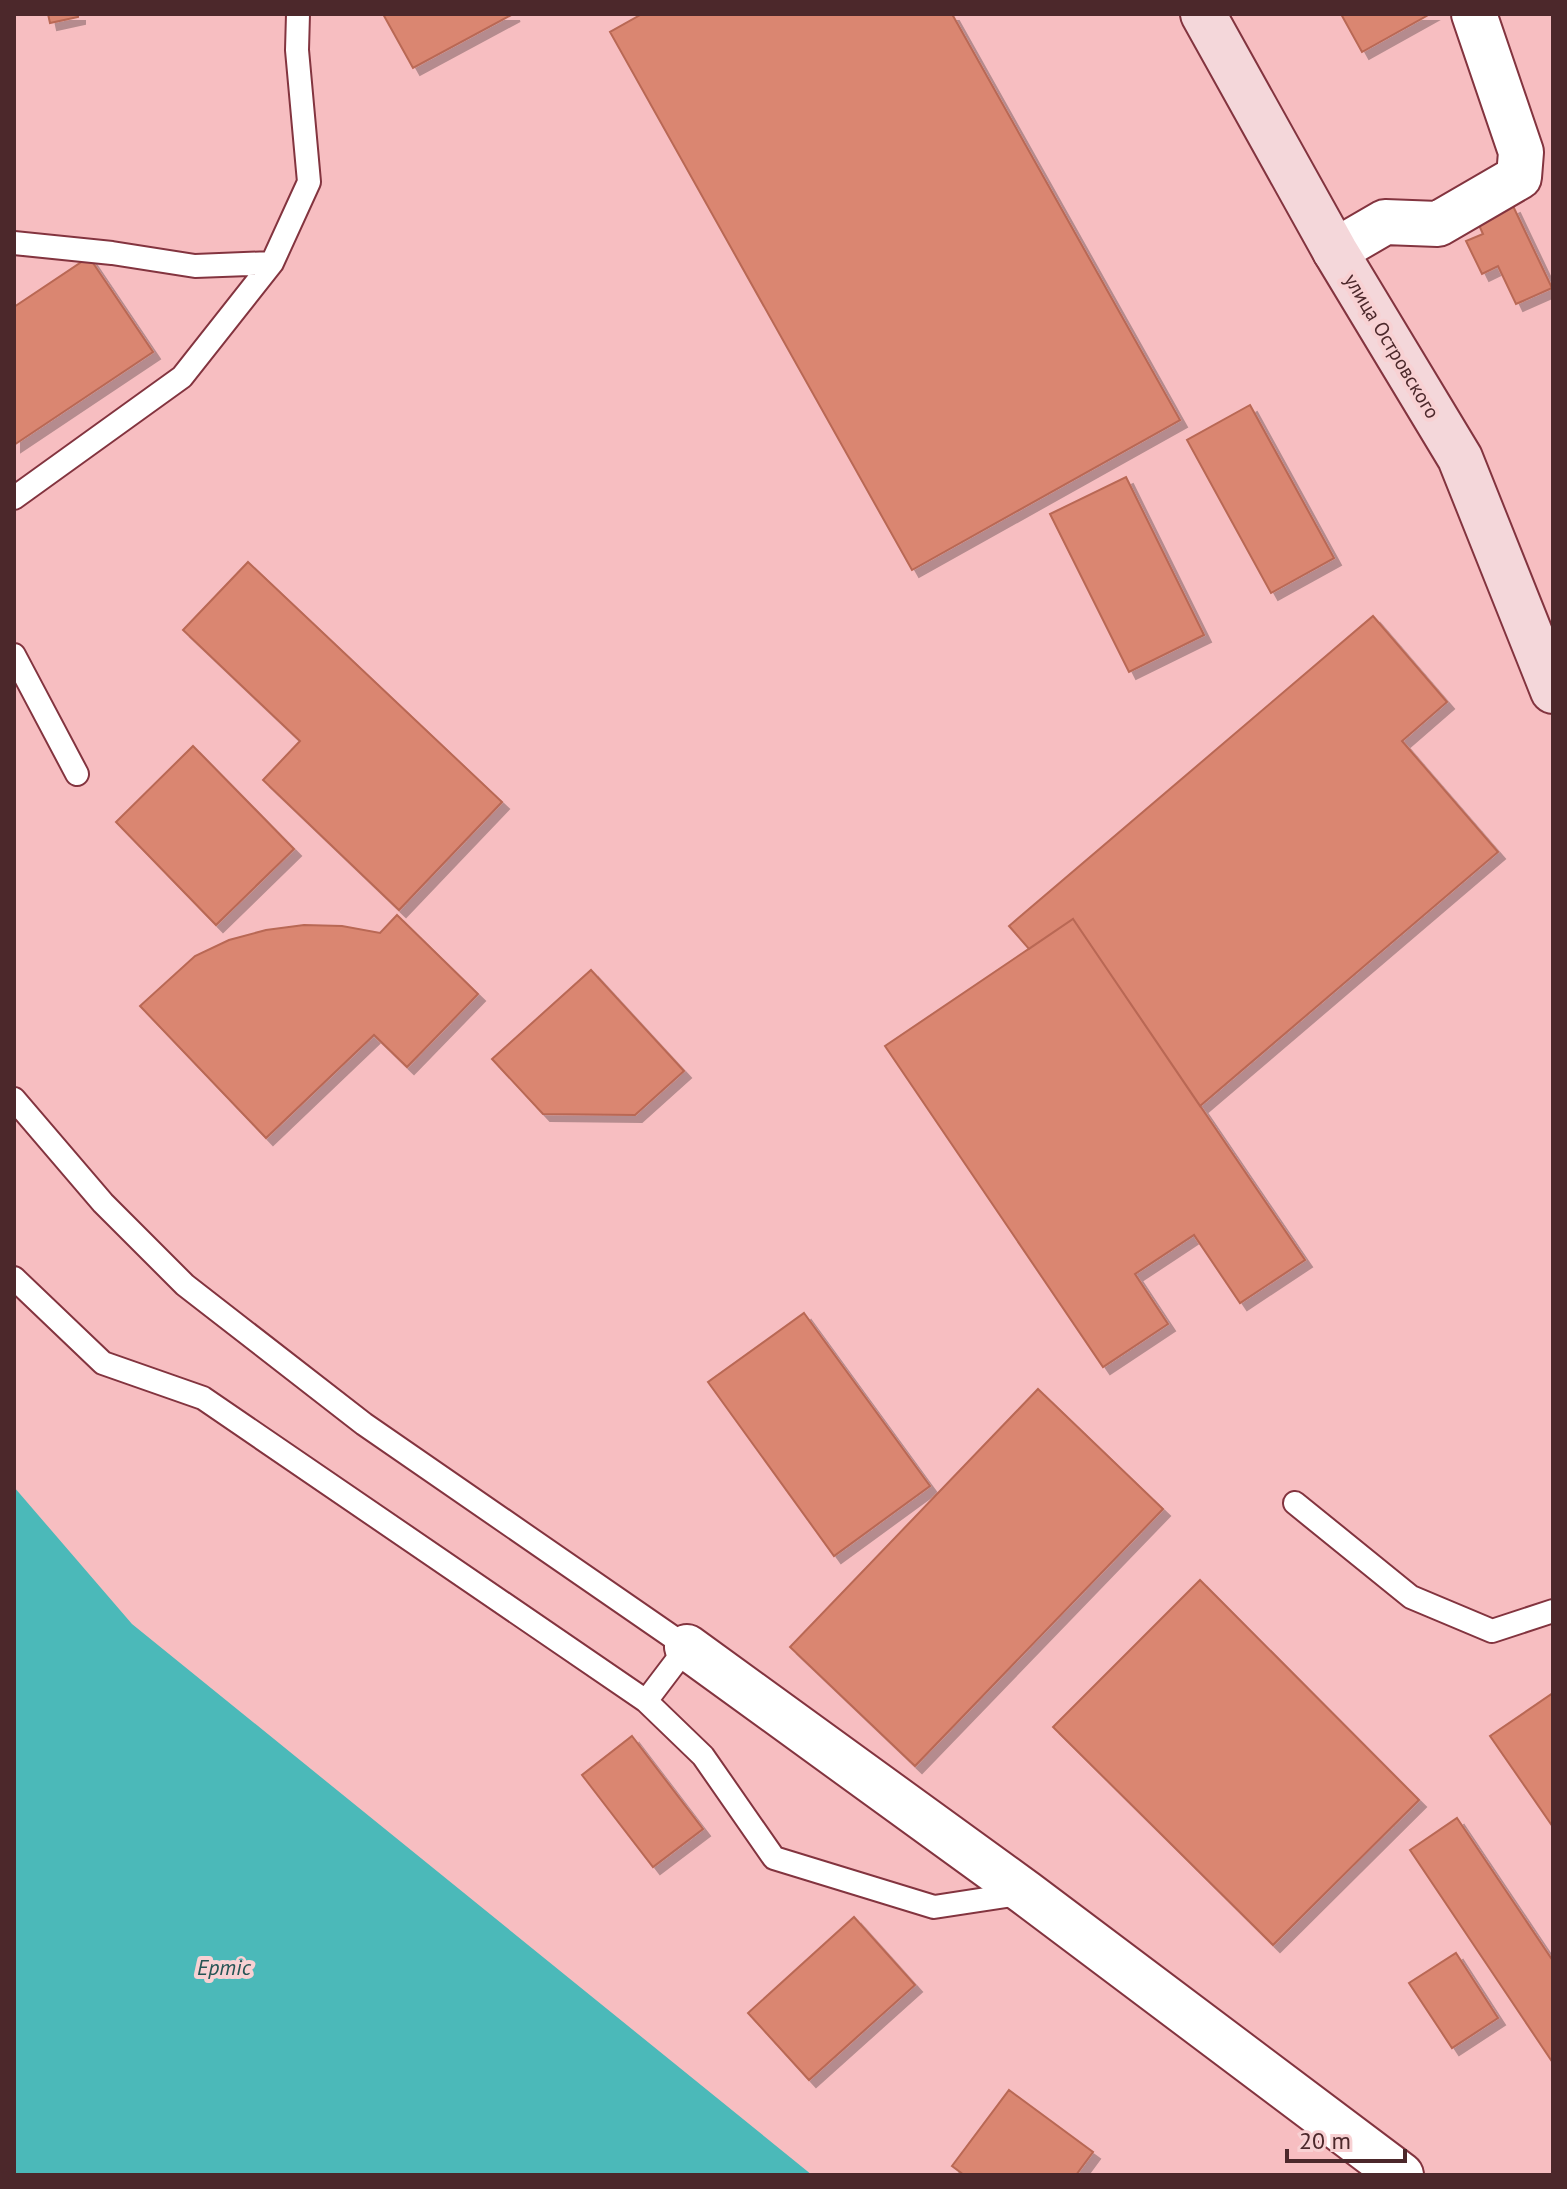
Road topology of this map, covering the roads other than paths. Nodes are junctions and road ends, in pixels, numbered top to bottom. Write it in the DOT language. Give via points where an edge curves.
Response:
graph roads {
  1 [pos="298,14"];
  2 [pos="1203,14"];
  3 [pos="1474,14"];
  4 [pos="14,243"];
  5 [pos="1335,251"];
  6 [pos="272,263"];
  7 [pos="14,498"];
  8 [pos="14,655"];
  9 [pos="1553,691"];
  10 [pos="77,774"];
  11 [pos="14,1099"];
  12 [pos="14,1278"];
  13 [pos="1295,1503"];
  14 [pos="1553,1611"];
  15 [pos="687,1647"];
  16 [pos="646,1701"];
  17 [pos="1026,1893"];
  18 [pos="1401,2175"];
  1 -- 6 [label="lane" via="309,182"];
  2 -- 5 [label="main road, улица Островского"];
  3 -- 5 [label="street" via="1521,152 1519,177 1438,224 1385,222"];
  4 -- 6 [label="lane" via="195,266"];
  5 -- 9 [label="main road, улица Островского" via="1460,458"];
  6 -- 7 [label="lane" via="182,377"];
  8 -- 10 [label="lane"];
  11 -- 15 [label="lane" via="103,1203 185,1285 364,1424"];
  12 -- 16 [label="lane" via="103,1363 203,1398"];
  13 -- 14 [label="lane" via="1411,1597 1465,1620 1492,1631"];
  15 -- 16 [label="lane"];
  15 -- 17 [label="street"];
  16 -- 17 [label="lane" via="703,1756 774,1858 934,1907"];
  17 -- 18 [label="street"];
}
